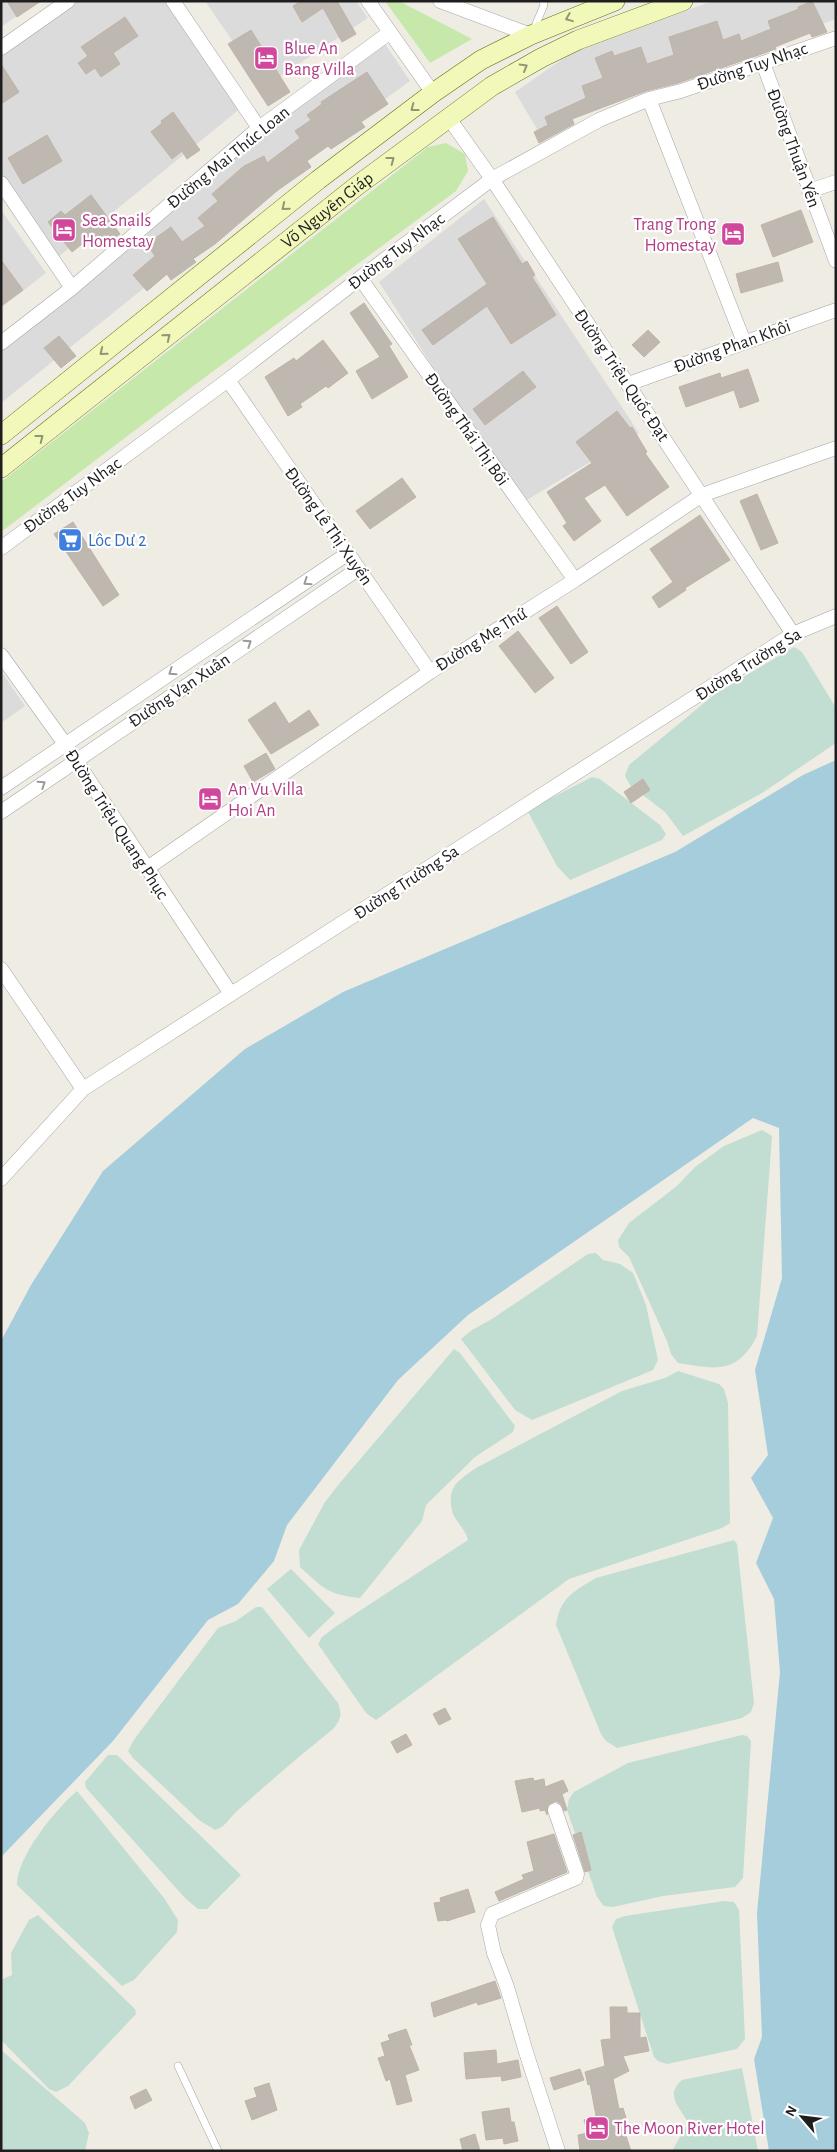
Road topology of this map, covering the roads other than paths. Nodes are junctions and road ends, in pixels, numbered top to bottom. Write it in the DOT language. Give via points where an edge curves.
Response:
graph roads {
  1 [pos="68,1"];
  2 [pos="173,1"];
  3 [pos="368,1"];
  4 [pos="440,1"];
  5 [pos="543,1"];
  6 [pos="615,1"];
  7 [pos="683,1"];
  8 [pos="389,33"];
  9 [pos="531,35"];
  10 [pos="836,38"];
  11 [pos="1,48"];
  12 [pos="763,63"];
  13 [pos="433,93"];
  14 [pos="649,99"];
  15 [pos="448,117"];
  16 [pos="259,128"];
  17 [pos="492,179"];
  18 [pos="836,182"];
  19 [pos="1,183"];
  20 [pos="809,191"];
  21 [pos="836,261"];
  22 [pos="360,278"];
  23 [pos="72,288"];
  24 [pos="836,310"];
  25 [pos="744,342"];
  26 [pos="1,343"];
  27 [pos="228,380"];
  28 [pos="628,384"];
  29 [pos="1,435"];
  30 [pos="836,448"];
  31 [pos="1,468"];
  32 [pos="702,495"];
  33 [pos="1,548"];
  34 [pos="348,554"];
  35 [pos="358,569"];
  36 [pos="575,580"];
  37 [pos="836,616"];
  38 [pos="793,634"];
  39 [pos="1,655"];
  40 [pos="430,672"];
  41 [pos="65,744"];
  42 [pos="76,761"];
  43 [pos="1,788"];
  44 [pos="1,812"];
  45 [pos="146,869"];
  46 [pos="1,969"];
  47 [pos="230,994"];
  48 [pos="83,1089"];
  49 [pos="1,1179"];
  50 [pos="555,1810"];
  51 [pos="178,2066"];
  52 [pos="218,2151"];
  53 [pos="558,2151"];
  1 -- 11 [label="street"];
  2 -- 16 [label="street"];
  3 -- 8 [label="street"];
  4 -- 9 [label="street"];
  5 -- 9 [label="lane"];
  6 -- 9 [label="main road, Võ Nguyên Giáp, one-way"];
  15 -- 7 [label="main road, Võ Nguyên Giáp, one-way" via="540,58 578,40"];
  8 -- 13 [label="street"];
  8 -- 16 [label="street, Đường Mai Thúc Loan"];
  9 -- 13 [label="main road, Võ Nguyên Giáp" via="481,60"];
  10 -- 12 [label="street, Đường Tuy Nhạc"];
  12 -- 14 [label="street, Đường Tuy Nhạc"];
  12 -- 20 [label="street, Đường Thuận Yến"];
  13 -- 15 [label="main road"];
  13 -- 29 [label="main road, Võ Nguyên Giáp, one-way" via="318,180"];
  14 -- 17 [label="street, Đường Tuy Nhạc" via="599,120"];
  14 -- 25 [label="street"];
  15 -- 17 [label="street, Đường Triệu Quốc Đạt"];
  31 -- 15 [label="main road, Võ Nguyên Giáp, one-way"];
  16 -- 23 [label="street, Đường Mai Thúc Loan"];
  17 -- 22 [label="street, Đường Tuy Nhạc"];
  17 -- 28 [label="street, Đường Triệu Quốc Đạt"];
  18 -- 20 [label="street"];
  19 -- 23 [label="street"];
  20 -- 21 [label="street, Đường Thuận Yến"];
  22 -- 27 [label="street, Đường Tuy Nhạc"];
  22 -- 36 [label="street, Đường Thái Thị Bôi"];
  23 -- 26 [label="street, Đường Mai Thúc Loan"];
  24 -- 25 [label="street, Đường Phan Khôi"];
  25 -- 28 [label="street, Đường Phan Khôi"];
  27 -- 33 [label="street, Đường Tuy Nhạc"];
  27 -- 34 [label="street, Đường Lê Thị Xuyến"];
  28 -- 32 [label="street, Đường Triệu Quốc Đạt"];
  30 -- 32 [label="street, Đường Mẹ Thứ"];
  32 -- 36 [label="street, Đường Mẹ Thứ"];
  32 -- 38 [label="street, Đường Triệu Quốc Đạt"];
  34 -- 35 [label="street, Đường Lê Thị Xuyến"];
  34 -- 41 [label="street, Đường Vạn Xuân, one-way"];
  35 -- 40 [label="street, Đường Lê Thị Xuyến"];
  42 -- 35 [label="street, Đường Vạn Xuân, one-way"];
  36 -- 40 [label="street, Đường Mẹ Thứ"];
  37 -- 38 [label="street, Đường Trường Sa"];
  38 -- 47 [label="street, Đường Trường Sa"];
  39 -- 41 [label="street, Đường Triệu Quang Phục"];
  40 -- 45 [label="street, Đường Mẹ Thứ"];
  41 -- 42 [label="street, Đường Triệu Quang Phục"];
  41 -- 43 [label="street, Đường Vạn Xuân"];
  44 -- 42 [label="street, Đường Vạn Xuân, one-way"];
  42 -- 45 [label="street, Đường Triệu Quang Phục"];
  45 -- 47 [label="street, Đường Triệu Quang Phục"];
  46 -- 48 [label="street"];
  47 -- 48 [label="street, Đường Trường Sa"];
  48 -- 49 [label="street, Đường Trường Sa"];
  50 -- 53 [label="street" via="576,1878 492,1914 488,1925 494,1953"];
  51 -- 52 [label="lane"];
}
